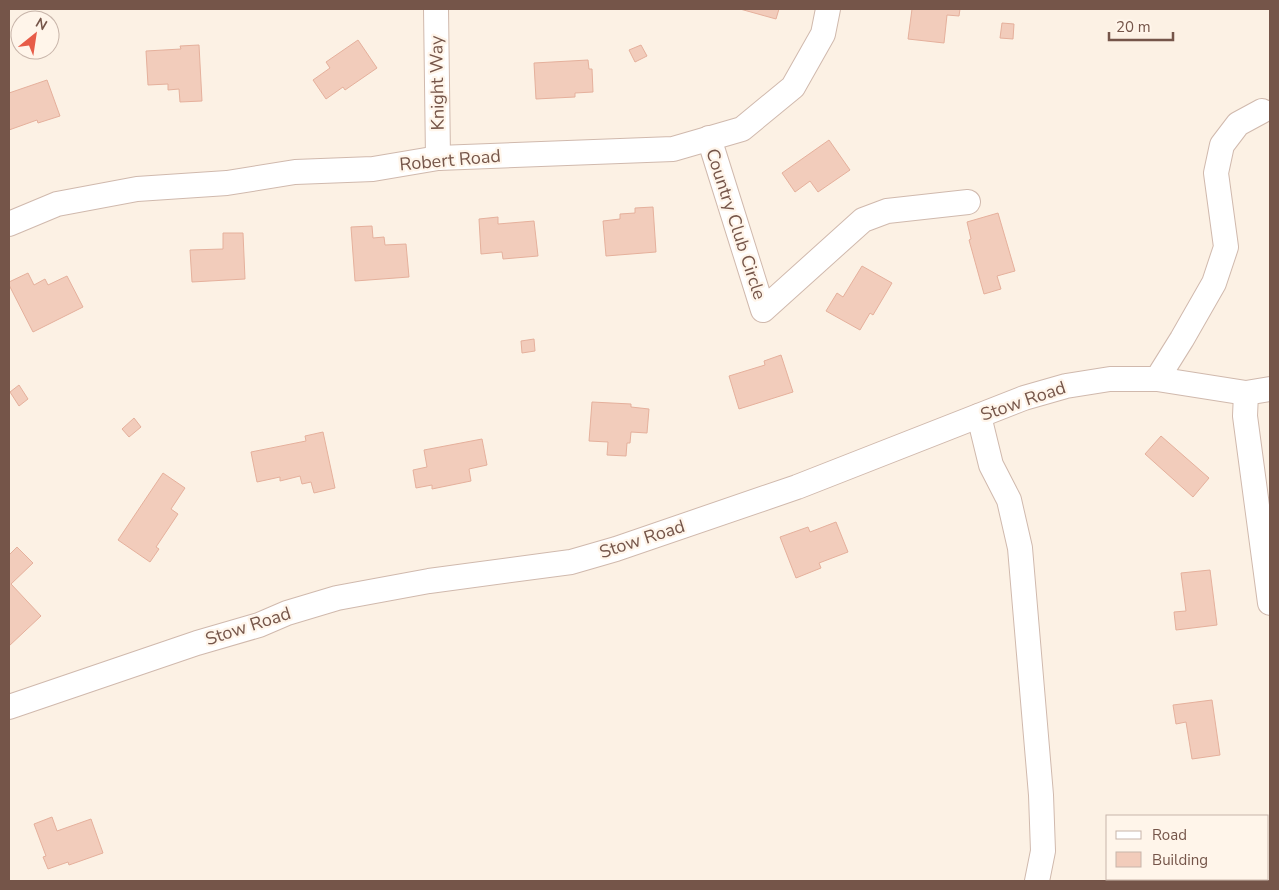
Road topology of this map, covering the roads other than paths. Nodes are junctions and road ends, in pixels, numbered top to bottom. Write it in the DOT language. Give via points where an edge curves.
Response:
graph roads {
  1 [pos="436,9"];
  2 [pos="828,9"];
  3 [pos="1262,112"];
  4 [pos="709,138"];
  5 [pos="438,158"];
  6 [pos="968,202"];
  7 [pos="9,224"];
  8 [pos="1157,379"];
  9 [pos="1270,390"];
  10 [pos="1246,393"];
  11 [pos="979,416"];
  12 [pos="1270,603"];
  13 [pos="9,707"];
  14 [pos="1037,881"];
  1 -- 5 [label="street, Knight Way"];
  2 -- 4 [label="street, Robert Road" via="823,34 793,87 742,129"];
  3 -- 8 [label="street" via="1238,124 1222,145 1216,173 1226,247 1214,283"];
  4 -- 5 [label="street, Robert Road" via="673,148"];
  4 -- 6 [label="street, Country Club Circle" via="763,310 863,220 887,210"];
  5 -- 7 [label="street, Robert Road" via="373,169 295,172 227,183 137,188 57,204"];
  8 -- 10 [label="street, Stow Road"];
  8 -- 11 [label="street, Stow Road" via="1110,379 1066,386"];
  9 -- 10 [label="street, Stow Road"];
  10 -- 12 [label="street" via="1245,416"];
  11 -- 13 [label="street, Stow Road" via="797,487 616,549 571,562 429,581 337,598"];
  11 -- 14 [label="street" via="991,465 1009,500 1020,548 1041,795 1043,852"];
}
